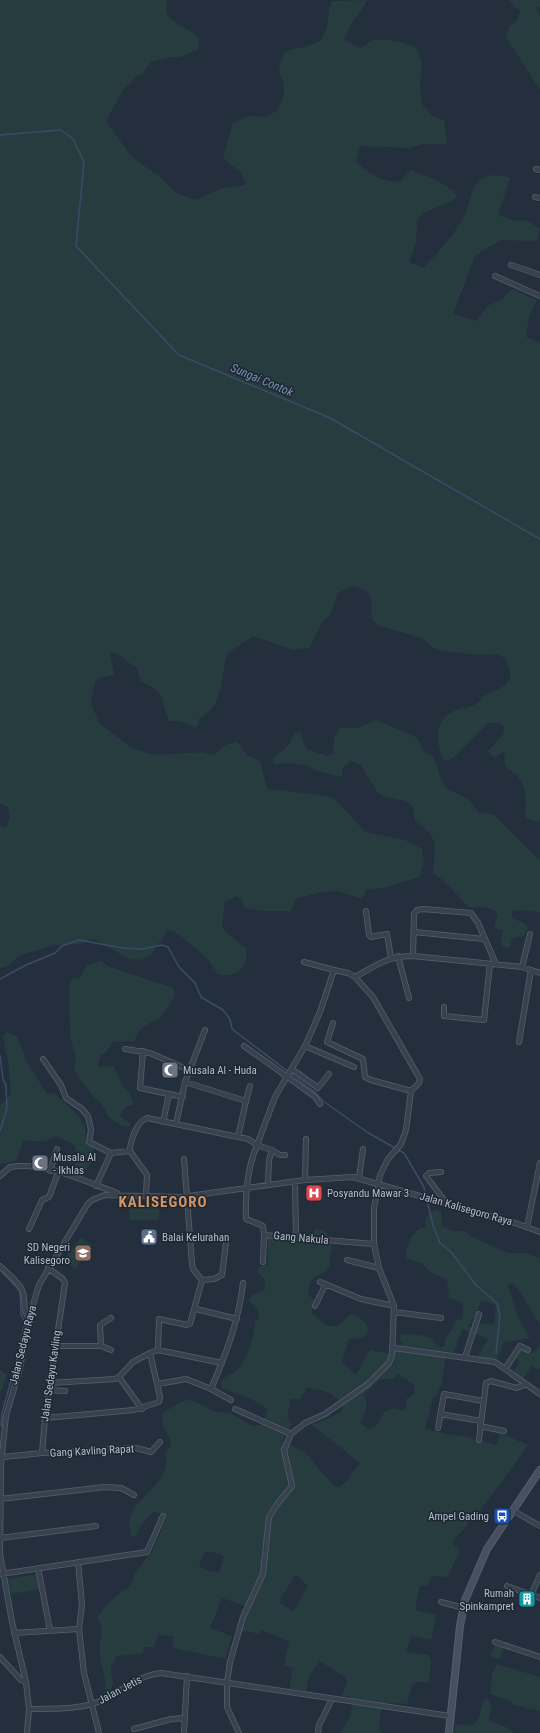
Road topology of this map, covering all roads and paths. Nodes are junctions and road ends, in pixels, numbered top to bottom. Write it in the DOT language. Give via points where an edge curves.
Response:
graph roads {
  1 [pos="511,265"];
  2 [pos="540,275"];
  3 [pos="495,276"];
  4 [pos="540,296"];
  5 [pos="366,911"];
  6 [pos="414,932"];
  7 [pos="530,934"];
  8 [pos="484,939"];
  9 [pos="398,956"];
  10 [pos="414,956"];
  11 [pos="391,958"];
  12 [pos="304,962"];
  13 [pos="490,964"];
  14 [pos="496,964"];
  15 [pos="522,967"];
  16 [pos="334,970"];
  17 [pos="531,970"];
  18 [pos="540,973"];
  19 [pos="356,978"];
  20 [pos="409,998"];
  21 [pos="444,1006"];
  22 [pos="333,1023"];
  23 [pos="204,1030"];
  24 [pos="518,1042"];
  25 [pos="244,1046"];
  26 [pos="305,1046"];
  27 [pos="125,1049"];
  28 [pos="143,1051"];
  29 [pos="43,1059"];
  30 [pos="354,1067"];
  31 [pos="189,1070"];
  32 [pos="291,1070"];
  33 [pos="329,1074"];
  34 [pos="288,1076"];
  35 [pos="185,1082"];
  36 [pos="250,1086"];
  37 [pos="411,1091"];
  38 [pos="169,1094"];
  39 [pos="182,1097"];
  40 [pos="246,1101"];
  41 [pos="320,1104"];
  42 [pos="163,1122"];
  43 [pos="176,1124"];
  44 [pos="238,1137"];
  45 [pos="306,1139"];
  46 [pos="257,1145"];
  47 [pos="57,1149"];
  48 [pos="363,1149"];
  49 [pos="272,1150"];
  50 [pos="130,1151"];
  51 [pos="111,1153"];
  52 [pos="285,1155"];
  53 [pos="184,1159"];
  54 [pos="540,1163"];
  55 [pos="50,1171"];
  56 [pos="441,1172"];
  57 [pos="58,1173"];
  58 [pos="0,1176"];
  59 [pos="359,1178"];
  60 [pos="305,1180"];
  61 [pos="295,1182"];
  62 [pos="378,1184"];
  63 [pos="268,1185"];
  64 [pos="97,1186"];
  65 [pos="247,1187"];
  66 [pos="120,1195"];
  67 [pos="101,1196"];
  68 [pos="146,1196"];
  69 [pos="187,1196"];
  70 [pos="447,1204"];
  71 [pos="527,1227"];
  72 [pos="30,1229"];
  73 [pos="540,1232"];
  74 [pos="264,1235"];
  75 [pos="296,1237"];
  76 [pos="226,1243"];
  77 [pos="374,1244"];
  78 [pos="347,1260"];
  79 [pos="263,1262"];
  80 [pos="0,1266"];
  81 [pos="48,1268"];
  82 [pos="378,1268"];
  83 [pos="202,1280"];
  84 [pos="243,1283"];
  85 [pos="315,1306"];
  86 [pos="196,1309"];
  87 [pos="394,1309"];
  88 [pos="479,1314"];
  89 [pos="29,1318"];
  90 [pos="111,1318"];
  91 [pos="441,1318"];
  92 [pos="237,1319"];
  93 [pos="56,1346"];
  94 [pos="101,1346"];
  95 [pos="394,1348"];
  96 [pos="111,1350"];
  97 [pos="158,1350"];
  98 [pos="528,1350"];
  99 [pos="150,1353"];
  100 [pos="465,1357"];
  101 [pos="222,1362"];
  102 [pos="505,1369"];
  103 [pos="119,1378"];
  104 [pos="50,1383"];
  105 [pos="158,1384"];
  106 [pos="524,1385"];
  107 [pos="211,1387"];
  108 [pos="49,1390"];
  109 [pos="65,1391"];
  110 [pos="540,1394"];
  111 [pos="230,1400"];
  112 [pos="483,1401"];
  113 [pos="142,1409"];
  114 [pos="235,1409"];
  115 [pos="440,1414"];
  116 [pos="45,1418"];
  117 [pos="480,1424"];
  118 [pos="438,1428"];
  119 [pos="504,1432"];
  120 [pos="291,1434"];
  121 [pos="479,1440"];
  122 [pos="160,1442"];
  123 [pos="2,1443"];
  124 [pos="42,1453"];
  125 [pos="3,1457"];
  126 [pos="1,1466"];
  127 [pos="540,1470"];
  128 [pos="134,1495"];
  129 [pos="0,1499"];
  130 [pos="512,1510"];
  131 [pos="163,1516"];
  132 [pos="96,1526"];
  133 [pos="540,1526"];
  134 [pos="1,1538"];
  135 [pos="78,1562"];
  136 [pos="38,1568"];
  137 [pos="2,1574"];
  138 [pos="540,1575"];
  139 [pos="507,1586"];
  140 [pos="531,1595"];
  141 [pos="540,1598"];
  142 [pos="441,1602"];
  143 [pos="464,1608"];
  144 [pos="79,1628"];
  145 [pos="50,1630"];
  146 [pos="14,1633"];
  147 [pos="495,1642"];
  148 [pos="539,1656"];
  149 [pos="0,1657"];
  150 [pos="186,1676"];
  151 [pos="26,1682"];
  152 [pos="227,1682"];
  153 [pos="332,1698"];
  154 [pos="91,1704"];
  155 [pos="29,1709"];
  156 [pos="450,1716"];
  157 [pos="185,1718"];
  158 [pos="134,1729"];
  159 [pos="27,1733"];
  160 [pos="99,1733"];
  161 [pos="184,1733"];
  162 [pos="239,1733"];
  163 [pos="318,1733"];
  164 [pos="449,1733"];
  1 -- 2 [label="street"];
  3 -- 4 [label="street"];
  5 -- 11 [label="street" via="369,935 371,937 387,934"];
  6 -- 8 [label="street"];
  6 -- 8 [label="street" via="416,910 471,913"];
  6 -- 10 [label="street"];
  7 -- 15 [label="street"];
  8 -- 14 [label="street"];
  9 -- 10 [label="street"];
  9 -- 11 [label="street"];
  9 -- 20 [label="street"];
  10 -- 13 [label="street"];
  11 -- 19 [label="street"];
  12 -- 16 [label="street"];
  13 -- 14 [label="street"];
  13 -- 21 [label="street" via="484,1020 444,1016"];
  14 -- 15 [label="street"];
  15 -- 17 [label="street"];
  16 -- 19 [label="street"];
  16 -- 26 [label="street"];
  17 -- 18 [label="street"];
  17 -- 24 [label="street"];
  19 -- 37 [label="street" via="373,997 419,1074 420,1083"];
  22 -- 37 [label="street" via="327,1042 360,1056 363,1059 365,1077"];
  23 -- 31 [label="street"];
  25 -- 34 [label="street"];
  26 -- 30 [label="street"];
  26 -- 32 [label="street"];
  27 -- 28 [label="street"];
  28 -- 31 [label="street"];
  28 -- 38 [label="street" via="140,1088"];
  29 -- 51 [label="street" via="61,1085 66,1098 88,1116 89,1142"];
  31 -- 35 [label="street"];
  32 -- 33 [label="street" via="318,1088"];
  32 -- 34 [label="street"];
  34 -- 41 [label="street" via="314,1096"];
  34 -- 46 [label="street" via="273,1101"];
  35 -- 39 [label="street"];
  35 -- 40 [label="street"];
  36 -- 40 [label="street"];
  37 -- 62 [label="street" via="406,1130 401,1144 388,1159"];
  38 -- 39 [label="street"];
  38 -- 42 [label="street"];
  39 -- 43 [label="street"];
  40 -- 44 [label="street"];
  42 -- 43 [label="street"];
  42 -- 50 [label="street" via="144,1119 132,1139"];
  43 -- 44 [label="street"];
  44 -- 46 [label="street"];
  45 -- 60 [label="street"];
  46 -- 49 [label="street"];
  46 -- 65 [label="street" via="248,1168"];
  47 -- 55 [label="street"];
  48 -- 59 [label="street"];
  49 -- 52 [label="street"];
  49 -- 63 [label="street"];
  50 -- 51 [label="street"];
  50 -- 68 [label="street" via="147,1175"];
  51 -- 64 [label="street"];
  53 -- 69 [label="street"];
  54 -- 71 [label="street"];
  55 -- 57 [label="street"];
  55 -- 58 [label="street" via="24,1166 10,1167"];
  56 -- 70 [label="street" via="429,1173 426,1176"];
  57 -- 64 [label="street"];
  57 -- 72 [label="street" via="48,1197 42,1200"];
  59 -- 60 [label="street, Jalan Kalisegoro Raya"];
  59 -- 62 [label="street, Jalan Kalisegoro Raya"];
  60 -- 61 [label="street, Jalan Kalisegoro Raya"];
  61 -- 63 [label="street, Jalan Kalisegoro Raya"];
  61 -- 75 [label="street"];
  62 -- 70 [label="street, Jalan Kalisegoro Raya"];
  62 -- 77 [label="street" via="373,1223"];
  63 -- 65 [label="street, Jalan Kalisegoro Raya"];
  64 -- 66 [label="street"];
  64 -- 67 [label="street"];
  65 -- 69 [label="street, Jalan Kalisegoro Raya"];
  65 -- 74 [label="street, Gang Nakula" via="246,1219 263,1226"];
  66 -- 67 [label="street, Jalan Kalisegoro Raya"];
  66 -- 68 [label="street, Jalan Kalisegoro Raya"];
  67 -- 81 [label="street" via="87,1205"];
  68 -- 69 [label="street, Jalan Kalisegoro Raya"];
  69 -- 83 [label="street" via="192,1264"];
  70 -- 71 [label="street, Jalan Kalisegoro Raya"];
  71 -- 73 [label="street, Jalan Kalisegoro Raya"];
  74 -- 75 [label="street, Gang Nakula"];
  74 -- 79 [label="street"];
  75 -- 77 [label="street, Gang Nakula"];
  76 -- 83 [label="street" via="222,1275 214,1280"];
  77 -- 82 [label="street"];
  78 -- 82 [label="street"];
  80 -- 89 [label="street" via="22,1288 24,1311"];
  81 -- 89 [label="street, Jalan Sedayu Raya" via="39,1284"];
  81 -- 93 [label="street, Jalan Sedayu Kavling" via="65,1283"];
  82 -- 87 [label="street"];
  83 -- 86 [label="street"];
  84 -- 92 [label="street"];
  85 -- 87 [label="street" via="322,1284"];
  86 -- 92 [label="street"];
  86 -- 97 [label="street" via="189,1325 159,1319"];
  87 -- 91 [label="street"];
  87 -- 95 [label="street"];
  88 -- 100 [label="street"];
  89 -- 123 [label="street, Jalan Sedayu Raya"];
  90 -- 94 [label="street" via="100,1325"];
  92 -- 101 [label="street"];
  93 -- 94 [label="street"];
  93 -- 104 [label="street, Jalan Sedayu Kavling"];
  94 -- 96 [label="street"];
  95 -- 100 [label="street"];
  95 -- 120 [label="street" via="389,1363 368,1384"];
  97 -- 99 [label="street"];
  97 -- 101 [label="street"];
  98 -- 102 [label="street" via="520,1346"];
  99 -- 103 [label="street" via="133,1362"];
  99 -- 105 [label="street"];
  100 -- 102 [label="street" via="491,1362"];
  101 -- 107 [label="street"];
  102 -- 106 [label="street"];
  103 -- 104 [label="street"];
  103 -- 113 [label="street"];
  104 -- 108 [label="street, Jalan Sedayu Kavling"];
  105 -- 107 [label="street" via="186,1379"];
  105 -- 113 [label="street" via="159,1402"];
  106 -- 110 [label="street"];
  106 -- 112 [label="street" via="517,1388 488,1382"];
  107 -- 111 [label="street"];
  108 -- 109 [label="street"];
  108 -- 116 [label="street, Jalan Sedayu Kavling"];
  112 -- 115 [label="street" via="444,1394"];
  112 -- 117 [label="street"];
  113 -- 116 [label="street"];
  114 -- 120 [label="street"];
  115 -- 117 [label="street"];
  115 -- 118 [label="street"];
  116 -- 124 [label="street, Jalan Sedayu Kavling"];
  117 -- 119 [label="street"];
  117 -- 121 [label="street"];
  120 -- 152 [label="street" via="284,1450 292,1486 269,1517 263,1574 240,1626"];
  122 -- 124 [label="street, Gang Kavling Rapat" via="151,1452 136,1448"];
  123 -- 125 [label="street, Jalan Sedayu Raya"];
  124 -- 125 [label="street"];
  125 -- 126 [label="street, Jalan Sedayu Raya"];
  126 -- 129 [label="street, Jalan Sedayu Raya"];
  127 -- 130 [label="main road"];
  128 -- 129 [label="street" via="121,1488 105,1487"];
  129 -- 134 [label="street, Jalan Sedayu Raya"];
  130 -- 133 [label="street"];
  130 -- 143 [label="main road" via="487,1549"];
  131 -- 135 [label="street" via="147,1552"];
  132 -- 134 [label="street"];
  134 -- 137 [label="street, Jalan Sedayu Raya"];
  135 -- 136 [label="street"];
  135 -- 144 [label="street" via="82,1605"];
  136 -- 137 [label="street"];
  136 -- 145 [label="street"];
  137 -- 146 [label="street, Jalan Sedayu Raya"];
  138 -- 140 [label="street"];
  139 -- 140 [label="street"];
  140 -- 141 [label="street"];
  142 -- 143 [label="street"];
  143 -- 156 [label="main road"];
  144 -- 145 [label="street"];
  144 -- 154 [label="street" via="81,1654"];
  145 -- 146 [label="street"];
  146 -- 151 [label="street, Jalan Sedayu Raya"];
  147 -- 148 [label="street"];
  149 -- 151 [label="street" via="21,1680"];
  150 -- 152 [label="street, Jalan Jetis"];
  150 -- 154 [label="street, Jalan Jetis" via="161,1673 142,1677 106,1699"];
  150 -- 157 [label="street"];
  151 -- 155 [label="street, Jalan Sedayu Raya"];
  152 -- 153 [label="street, Jalan Jetis"];
  152 -- 162 [label="street" via="227,1707"];
  153 -- 156 [label="street, Jalan Jetis"];
  153 -- 163 [label="street" via="319,1725"];
  154 -- 155 [label="street, Jalan Jetis" via="60,1709"];
  154 -- 160 [label="street"];
  155 -- 159 [label="street, Jalan Sedayu Raya"];
  156 -- 164 [label="main road"];
  157 -- 158 [label="street"];
  157 -- 161 [label="street"];
}
